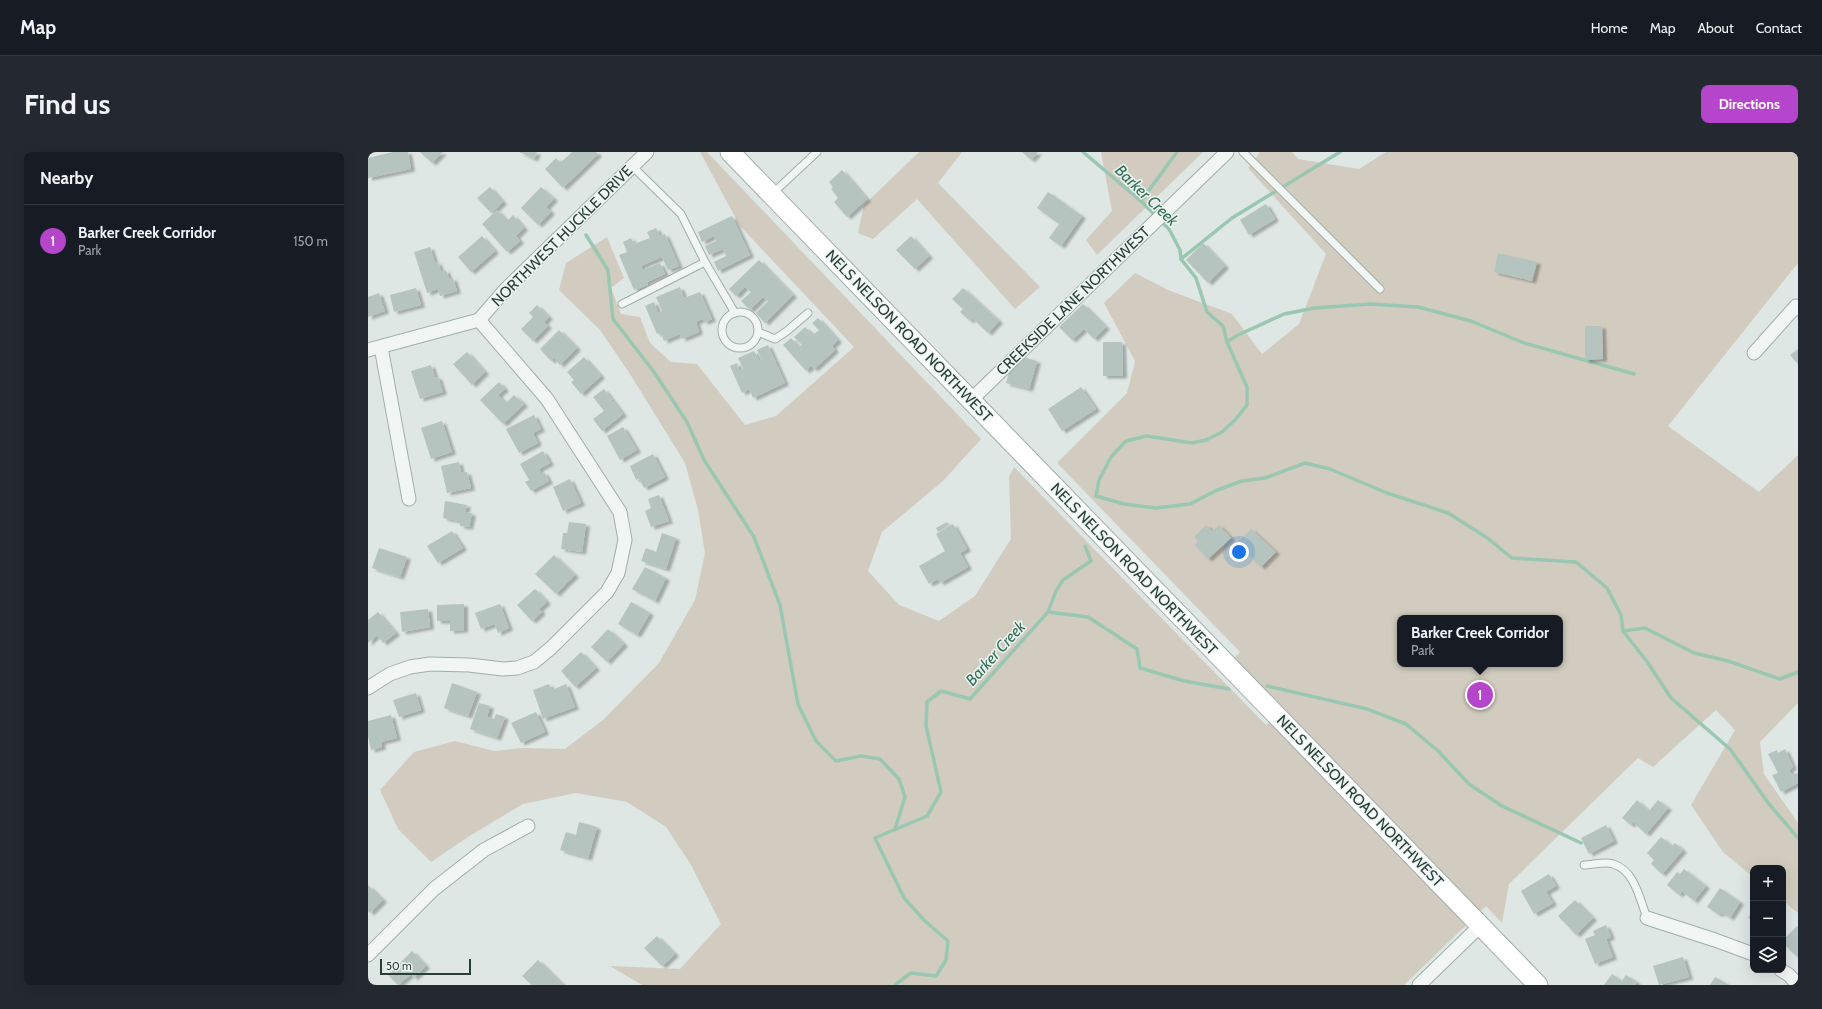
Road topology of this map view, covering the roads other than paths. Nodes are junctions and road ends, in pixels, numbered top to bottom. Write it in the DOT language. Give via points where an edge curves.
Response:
graph roads {
  1 [pos="647,152"];
  2 [pos="730,152"];
  3 [pos="817,152"];
  4 [pos="1227,152"];
  5 [pos="1242,152"];
  6 [pos="632,166"];
  7 [pos="772,195"];
  8 [pos="705,262"];
  9 [pos="1380,289"];
  10 [pos="622,304"];
  11 [pos="1798,309"];
  12 [pos="735,313"];
  13 [pos="808,313"];
  14 [pos="479,320"];
  15 [pos="758,332"];
  16 [pos="381,347"];
  17 [pos="368,350"];
  18 [pos="1754,353"];
  19 [pos="970,400"];
  20 [pos="409,499"];
  21 [pos="368,688"];
  22 [pos="528,826"];
  23 [pos="1584,865"];
  24 [pos="1647,918"];
  25 [pos="1481,925"];
  26 [pos="1750,953"];
  27 [pos="368,955"];
  28 [pos="1786,973"];
  29 [pos="1420,985"];
  30 [pos="1538,985"];
  31 [pos="1798,985"];
  1 -- 6 [label="street, NORTHWEST HUCKLE DRIVE"];
  2 -- 7 [label="street, NELS NELSON ROAD NORTHWEST"];
  3 -- 7 [label="lane"];
  4 -- 19 [label="street, CREEKSIDE LANE NORTHWEST"];
  5 -- 9 [label="lane"];
  6 -- 8 [label="lane" via="681,214"];
  6 -- 14 [label="street, NORTHWEST HUCKLE DRIVE" via="506,289"];
  7 -- 19 [label="street, NELS NELSON ROAD NORTHWEST"];
  8 -- 10 [label="lane"];
  8 -- 12 [label="lane"];
  11 -- 18 [label="street" via="1796,306"];
  12 -- 15 [label="lane" via="747,313 752,317 756,321"];
  12 -- 15 [label="lane" via="722,324 722,337 730,346 742,349 748,347"];
  13 -- 15 [label="lane" via="775,339"];
  14 -- 16 [label="street, NORTHWEST HUCKLE DRIVE"];
  14 -- 21 [label="street, NORTHWEST HUCKLE DRIVE" via="548,399 620,512 625,540 618,573 608,592 534,662 517,668 503,669 469,665 410,666 390,674"];
  16 -- 17 [label="street, NORTHWEST HUCKLE DRIVE"];
  16 -- 20 [label="street"];
  19 -- 25 [label="street, NELS NELSON ROAD NORTHWEST"];
  22 -- 27 [label="street" via="484,850 434,889"];
  23 -- 24 [label="lane" via="1612,863 1620,867 1632,878"];
  24 -- 26 [label="street"];
  25 -- 29 [label="street"];
  25 -- 30 [label="street, NELS NELSON ROAD NORTHWEST"];
  28 -- 31 [label="street"];
}
